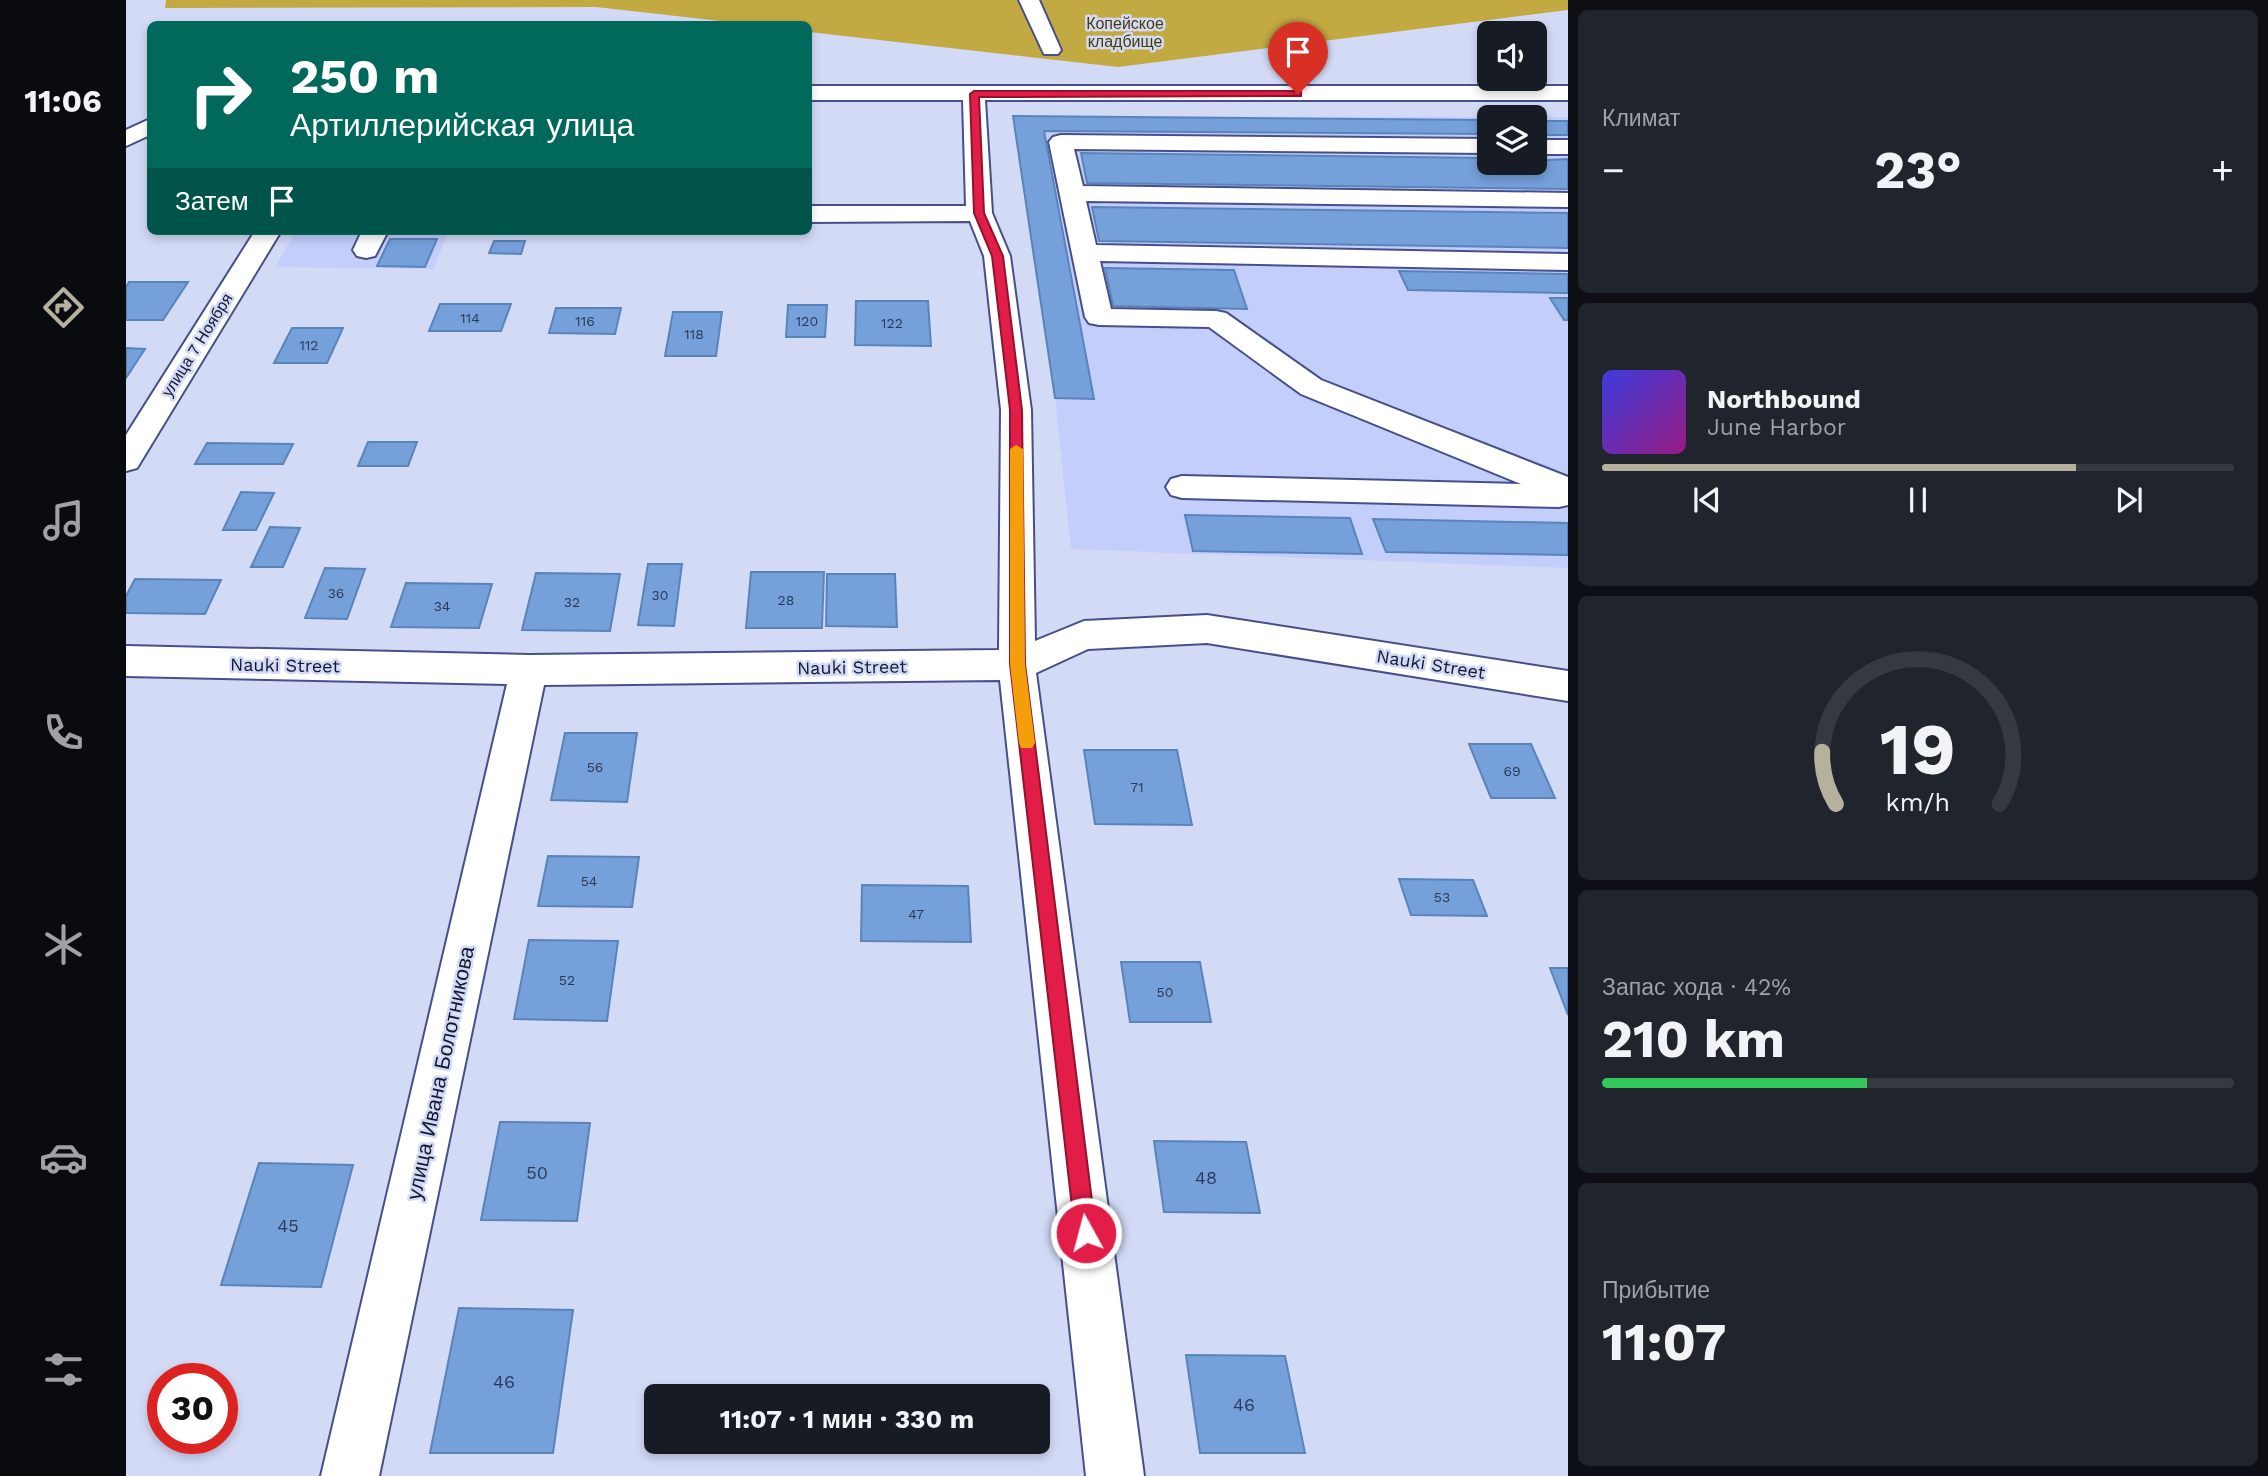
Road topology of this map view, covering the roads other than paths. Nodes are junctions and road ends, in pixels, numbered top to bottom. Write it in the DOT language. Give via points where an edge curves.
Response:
graph roads {
  1 [pos="1029,0"];
  2 [pos="1051,50"];
  3 [pos="812,93"];
  4 [pos="1568,93"];
  5 [pos="974,94"];
  6 [pos="147,128"];
  7 [pos="126,139"];
  8 [pos="1477,146"];
  9 [pos="1547,147"];
  10 [pos="1568,147"];
  11 [pos="1071,193"];
  12 [pos="1568,200"];
  13 [pos="979,213"];
  14 [pos="812,214"];
  15 [pos="266,235"];
  16 [pos="1084,253"];
  17 [pos="1568,262"];
  18 [pos="126,460"];
  19 [pos="1182,487"];
  20 [pos="1568,491"];
  21 [pos="1568,496"];
  22 [pos="126,662"];
  23 [pos="1017,664"];
  24 [pos="529,670"];
  25 [pos="1568,685"];
  26 [pos="351,1476"];
  27 [pos="1115,1476"];
  1 -- 2 [label="street"];
  3 -- 5 [label="street"];
  4 -- 5 [label="street"];
  5 -- 13 [label="street"];
  6 -- 7 [label="street"];
  8 -- 11 [label="street" via="1061,142"];
  9 -- 10 [label="street"];
  11 -- 12 [label="street"];
  11 -- 16 [label="street"];
  13 -- 14 [label="street"];
  13 -- 23 [label="street" via="997,256 1016,410"];
  15 -- 18 [label="street, улица 7 Ноября"];
  16 -- 17 [label="street"];
  16 -- 20 [label="street" via="1099,317 1216,319 1311,387"];
  19 -- 21 [label="street"];
  22 -- 24 [label="street, Nauki Street"];
  23 -- 24 [label="street, Nauki Street"];
  23 -- 25 [label="street, Nauki Street" via="1084,635 1207,629"];
  23 -- 27 [label="street"];
  24 -- 26 [label="street, улица Ивана Болотникова"];
}
